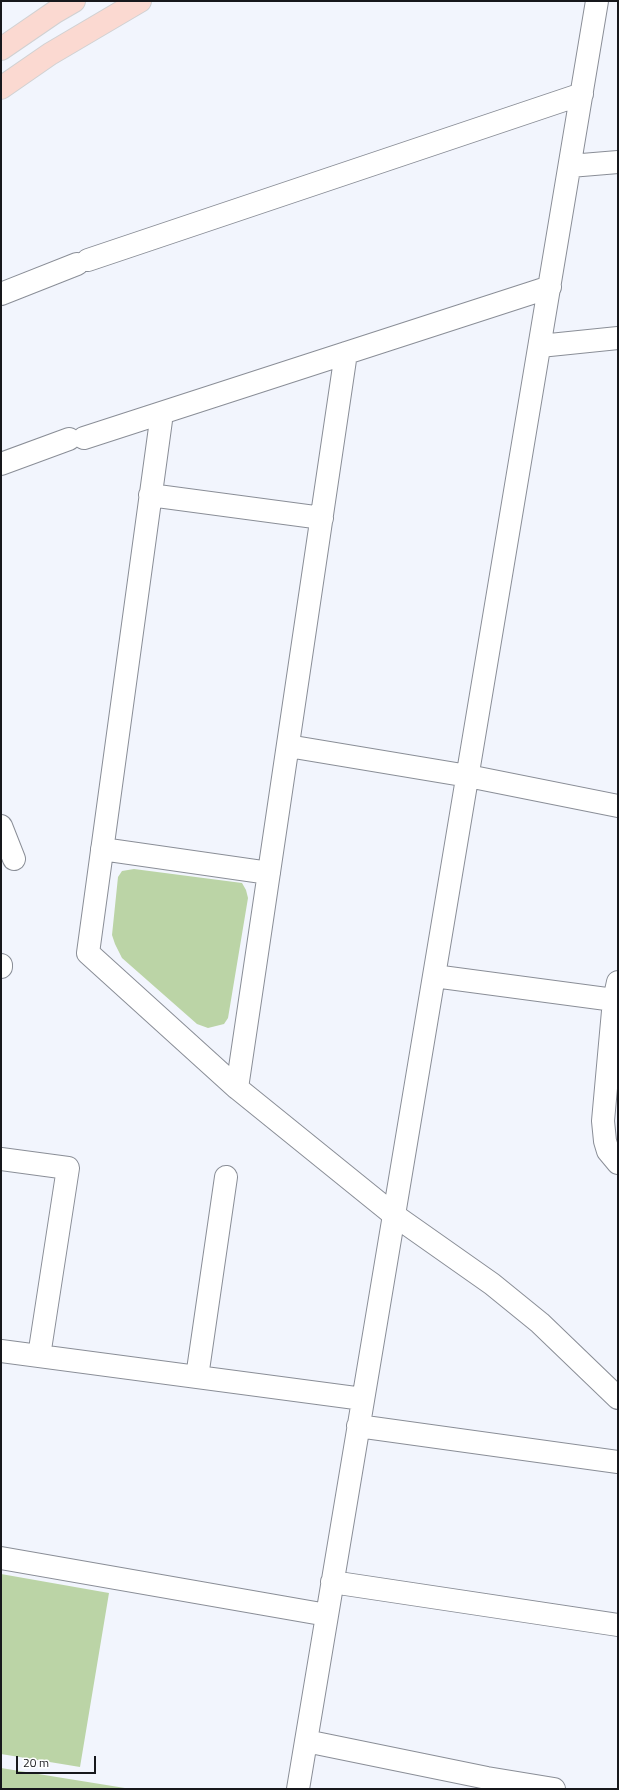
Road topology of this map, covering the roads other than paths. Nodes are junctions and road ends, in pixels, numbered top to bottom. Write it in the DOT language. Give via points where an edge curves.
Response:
graph roads {
  1 [pos="74,1"];
  2 [pos="140,1"];
  3 [pos="597,1"];
  4 [pos="53,6"];
  5 [pos="1,49"];
  6 [pos="1,88"];
  7 [pos="582,94"];
  8 [pos="618,162"];
  9 [pos="570,166"];
  10 [pos="550,287"];
  11 [pos="1,294"];
  12 [pos="618,338"];
  13 [pos="540,346"];
  14 [pos="346,353"];
  15 [pos="162,413"];
  16 [pos="1,464"];
  17 [pos="150,495"];
  18 [pos="322,518"];
  19 [pos="288,746"];
  20 [pos="468,776"];
  21 [pos="618,806"];
  22 [pos="1,826"];
  23 [pos="102,849"];
  24 [pos="14,858"];
  25 [pos="269,873"];
  26 [pos="434,976"];
  27 [pos="616,991"];
  28 [pos="238,1088"];
  29 [pos="610,1116"];
  30 [pos="1,1159"];
  31 [pos="618,1163"];
  32 [pos="226,1177"];
  33 [pos="394,1215"];
  34 [pos="1,1351"];
  35 [pos="39,1356"];
  36 [pos="197,1377"];
  37 [pos="618,1398"];
  38 [pos="363,1399"];
  39 [pos="358,1426"];
  40 [pos="618,1462"];
  41 [pos="1,1558"];
  42 [pos="332,1582"];
  43 [pos="327,1615"];
  44 [pos="618,1625"];
  45 [pos="306,1741"];
  46 [pos="486,1783"];
  47 [pos="298,1789"];
  48 [pos="554,1789"];
  1 -- 4 [label="main road"];
  2 -- 6 [label="main road" via="50,54"];
  3 -- 7 [label="street"];
  4 -- 5 [label="main road"];
  7 -- 9 [label="street"];
  7 -- 11 [label="street" via="83,262"];
  8 -- 9 [label="street"];
  9 -- 10 [label="street"];
  10 -- 13 [label="street"];
  10 -- 14 [label="street"];
  12 -- 13 [label="street"];
  13 -- 20 [label="street"];
  14 -- 15 [label="street"];
  14 -- 18 [label="street"];
  15 -- 16 [label="street"];
  15 -- 17 [label="street"];
  17 -- 18 [label="street"];
  17 -- 23 [label="street"];
  18 -- 19 [label="street"];
  19 -- 20 [label="street"];
  19 -- 25 [label="street"];
  20 -- 21 [label="street"];
  20 -- 26 [label="street"];
  22 -- 24 [label="street"];
  23 -- 25 [label="street"];
  23 -- 28 [label="street" via="88,953"];
  25 -- 28 [label="street"];
  26 -- 27 [label="street"];
  26 -- 33 [label="street"];
  27 -- 29 [label="street"];
  28 -- 33 [label="street"];
  29 -- 31 [label="street" via="605,1141 608,1151"];
  30 -- 35 [label="street" via="68,1168"];
  32 -- 36 [label="street"];
  33 -- 37 [label="street" via="504,1293 540,1323"];
  33 -- 38 [label="street"];
  34 -- 35 [label="street"];
  35 -- 36 [label="street"];
  36 -- 38 [label="street"];
  38 -- 39 [label="street"];
  39 -- 40 [label="street"];
  39 -- 42 [label="street"];
  41 -- 43 [label="street"];
  42 -- 43 [label="street"];
  42 -- 44 [label="street"];
  43 -- 45 [label="street"];
  45 -- 46 [label="street"];
  45 -- 47 [label="street"];
  46 -- 48 [label="street"];
}
